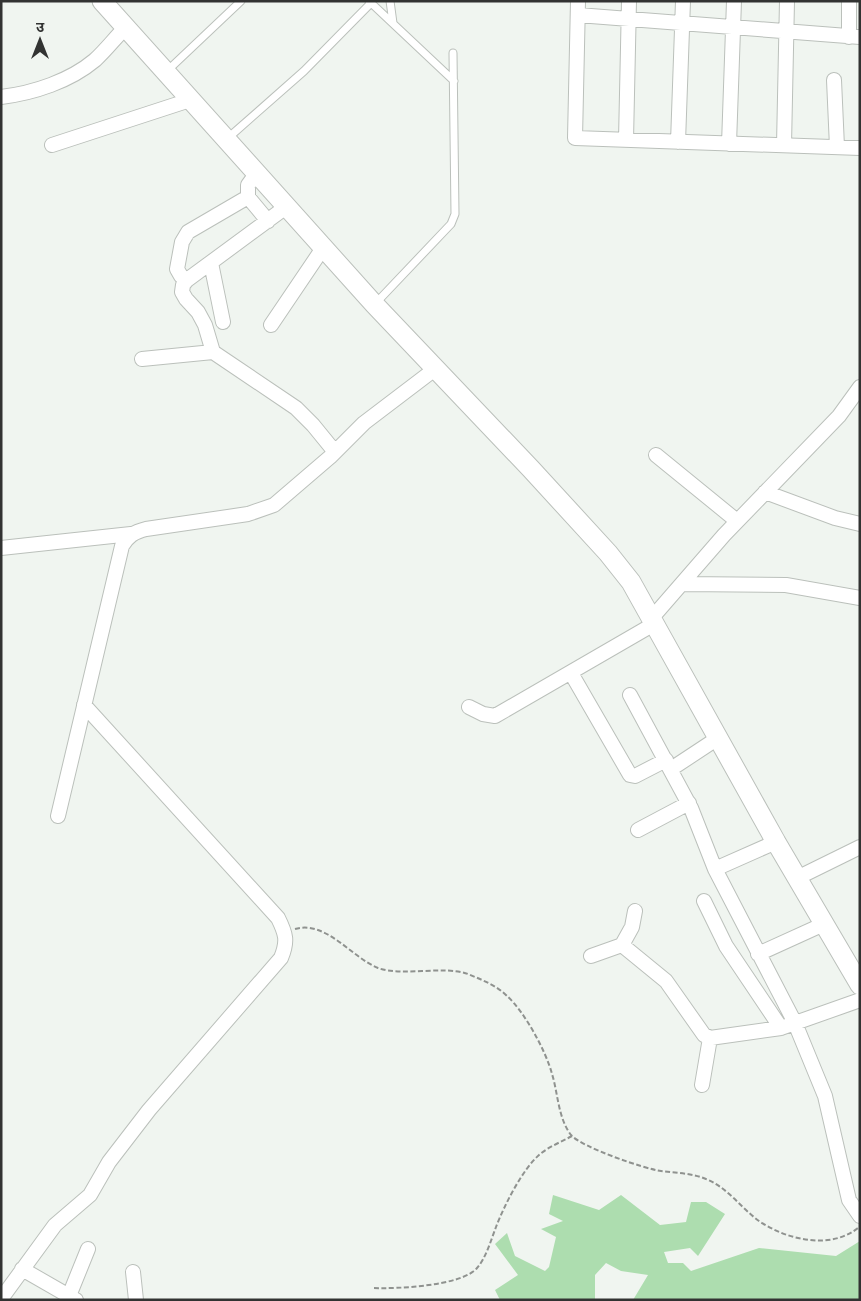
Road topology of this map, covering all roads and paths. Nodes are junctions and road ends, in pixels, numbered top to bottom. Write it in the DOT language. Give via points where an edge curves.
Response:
graph roads {
  1 [pos="102,1"];
  2 [pos="390,1"];
  3 [pos="630,1"];
  4 [pos="683,1"];
  5 [pos="734,1"];
  6 [pos="787,1"];
  7 [pos="849,1"];
  8 [pos="238,2"];
  9 [pos="370,2"];
  10 [pos="578,8"];
  11 [pos="629,20"];
  12 [pos="393,24"];
  13 [pos="682,24"];
  14 [pos="125,28"];
  15 [pos="733,28"];
  16 [pos="785,32"];
  17 [pos="854,37"];
  18 [pos="453,53"];
  19 [pos="165,73"];
  20 [pos="834,80"];
  21 [pos="454,81"];
  22 [pos="1,97"];
  23 [pos="190,100"];
  24 [pos="226,140"];
  25 [pos="626,140"];
  26 [pos="678,142"];
  27 [pos="728,144"];
  28 [pos="52,145"];
  29 [pos="784,146"];
  30 [pos="837,147"];
  31 [pos="860,148"];
  32 [pos="256,174"];
  33 [pos="248,197"];
  34 [pos="286,207"];
  35 [pos="268,221"];
  36 [pos="323,248"];
  37 [pos="211,263"];
  38 [pos="187,280"];
  39 [pos="374,304"];
  40 [pos="223,322"];
  41 [pos="271,325"];
  42 [pos="213,352"];
  43 [pos="142,359"];
  44 [pos="434,369"];
  45 [pos="860,387"];
  46 [pos="335,452"];
  47 [pos="656,455"];
  48 [pos="765,492"];
  49 [pos="738,521"];
  50 [pos="860,524"];
  51 [pos="131,534"];
  52 [pos="1,548"];
  53 [pos="682,584"];
  54 [pos="860,598"];
  55 [pos="653,622"];
  56 [pos="571,672"];
  57 [pos="630,695"];
  58 [pos="84,705"];
  59 [pos="469,707"];
  60 [pos="718,738"];
  61 [pos="669,764"];
  62 [pos="689,803"];
  63 [pos="58,816"];
  64 [pos="638,830"];
  65 [pos="776,842"];
  66 [pos="860,847"];
  67 [pos="715,869"];
  68 [pos="797,878"];
  69 [pos="704,901"];
  70 [pos="635,911"];
  71 [pos="824,924"];
  72 [pos="286,934"];
  73 [pos="622,945"];
  74 [pos="758,954"];
  75 [pos="591,956"];
  76 [pos="860,985"];
  77 [pos="860,1000"];
  78 [pos="795,1023"];
  79 [pos="781,1028"];
  80 [pos="710,1038"];
  81 [pos="702,1085"];
  82 [pos="572,1136"];
  83 [pos="860,1216"];
  84 [pos="860,1227"];
  85 [pos="88,1249"];
  86 [pos="22,1269"];
  87 [pos="133,1272"];
  88 [pos="374,1288"];
  89 [pos="1,1299"];
  90 [pos="73,1299"];
  91 [pos="136,1300"];
  1 -- 14 [label="main road"];
  2 -- 12 [label="lane"];
  3 -- 11 [label="street"];
  4 -- 13 [label="street"];
  5 -- 15 [label="street"];
  6 -- 16 [label="street"];
  7 -- 17 [label="street"];
  8 -- 19 [label="lane"];
  9 -- 12 [label="lane"];
  9 -- 24 [label="lane" via="304,71"];
  10 -- 11 [label="street"];
  10 -- 25 [label="street" via="576,138"];
  11 -- 13 [label="street"];
  11 -- 25 [label="street"];
  12 -- 21 [label="lane"];
  13 -- 15 [label="street"];
  13 -- 26 [label="street"];
  14 -- 19 [label="main road"];
  14 -- 22 [label="street" via="96,59 73,76"];
  15 -- 16 [label="street"];
  15 -- 27 [label="street"];
  16 -- 17 [label="street"];
  16 -- 29 [label="street"];
  18 -- 21 [label="lane"];
  19 -- 23 [label="main road"];
  20 -- 30 [label="street"];
  21 -- 39 [label="lane" via="454,214 451,224"];
  23 -- 24 [label="main road"];
  23 -- 28 [label="street"];
  24 -- 32 [label="main road"];
  25 -- 26 [label="street"];
  26 -- 27 [label="street"];
  27 -- 29 [label="street"];
  29 -- 30 [label="street"];
  30 -- 31 [label="street"];
  32 -- 33 [label="street" via="248,185"];
  32 -- 34 [label="main road"];
  33 -- 35 [label="street"];
  33 -- 38 [label="street" via="188,232 182,242 177,269"];
  34 -- 35 [label="street"];
  34 -- 36 [label="main road"];
  35 -- 37 [label="street"];
  36 -- 39 [label="main road"];
  36 -- 41 [label="street"];
  37 -- 38 [label="street"];
  37 -- 40 [label="street"];
  38 -- 42 [label="street" via="182,292 205,325"];
  39 -- 44 [label="main road"];
  42 -- 43 [label="street"];
  42 -- 46 [label="street" via="296,408"];
  44 -- 46 [label="street" via="364,423"];
  44 -- 55 [label="main road" via="608,553 631,582"];
  45 -- 48 [label="street" via="839,416"];
  46 -- 51 [label="street" via="283,498 262,510"];
  47 -- 49 [label="street"];
  48 -- 49 [label="street"];
  48 -- 50 [label="street"];
  49 -- 53 [label="street"];
  51 -- 52 [label="street"];
  51 -- 58 [label="street" via="122,546"];
  53 -- 54 [label="street" via="786,586"];
  53 -- 55 [label="street"];
  55 -- 56 [label="street"];
  55 -- 60 [label="main road"];
  56 -- 59 [label="street" via="495,716"];
  56 -- 61 [label="street" via="630,775"];
  57 -- 61 [label="street"];
  58 -- 63 [label="street"];
  58 -- 72 [label="street" via="278,918"];
  60 -- 61 [label="street"];
  60 -- 65 [label="main road"];
  61 -- 62 [label="street"];
  62 -- 64 [label="street"];
  62 -- 67 [label="street"];
  65 -- 67 [label="street"];
  65 -- 68 [label="main road"];
  66 -- 68 [label="street"];
  67 -- 74 [label="street"];
  68 -- 71 [label="main road"];
  69 -- 79 [label="street" via="726,946"];
  70 -- 73 [label="street" via="635,919"];
  71 -- 74 [label="street"];
  71 -- 76 [label="main road"];
  72 -- 82 [label="path" via="297,928 318,929 379,968 465,973 492,984 517,1006 538,1042 552,1073 563,1120"];
  72 -- 86 [label="street" via="287,943 281,958 149,1110 109,1162 90,1195 55,1225"];
  73 -- 75 [label="street"];
  73 -- 80 [label="street" via="666,981 704,1035"];
  74 -- 78 [label="street"];
  77 -- 78 [label="street"];
  78 -- 79 [label="street"];
  78 -- 83 [label="street" via="825,1096 849,1200"];
  79 -- 80 [label="street"];
  80 -- 81 [label="street"];
  82 -- 84 [label="path" via="640,1167 706,1178 759,1221 796,1237 830,1241"];
  82 -- 88 [label="path" via="538,1156 523,1174 477,1269 465,1276 432,1284 400,1289"];
  85 -- 90 [label="street"];
  86 -- 89 [label="street"];
  86 -- 90 [label="street"];
  87 -- 91 [label="street"];
}
